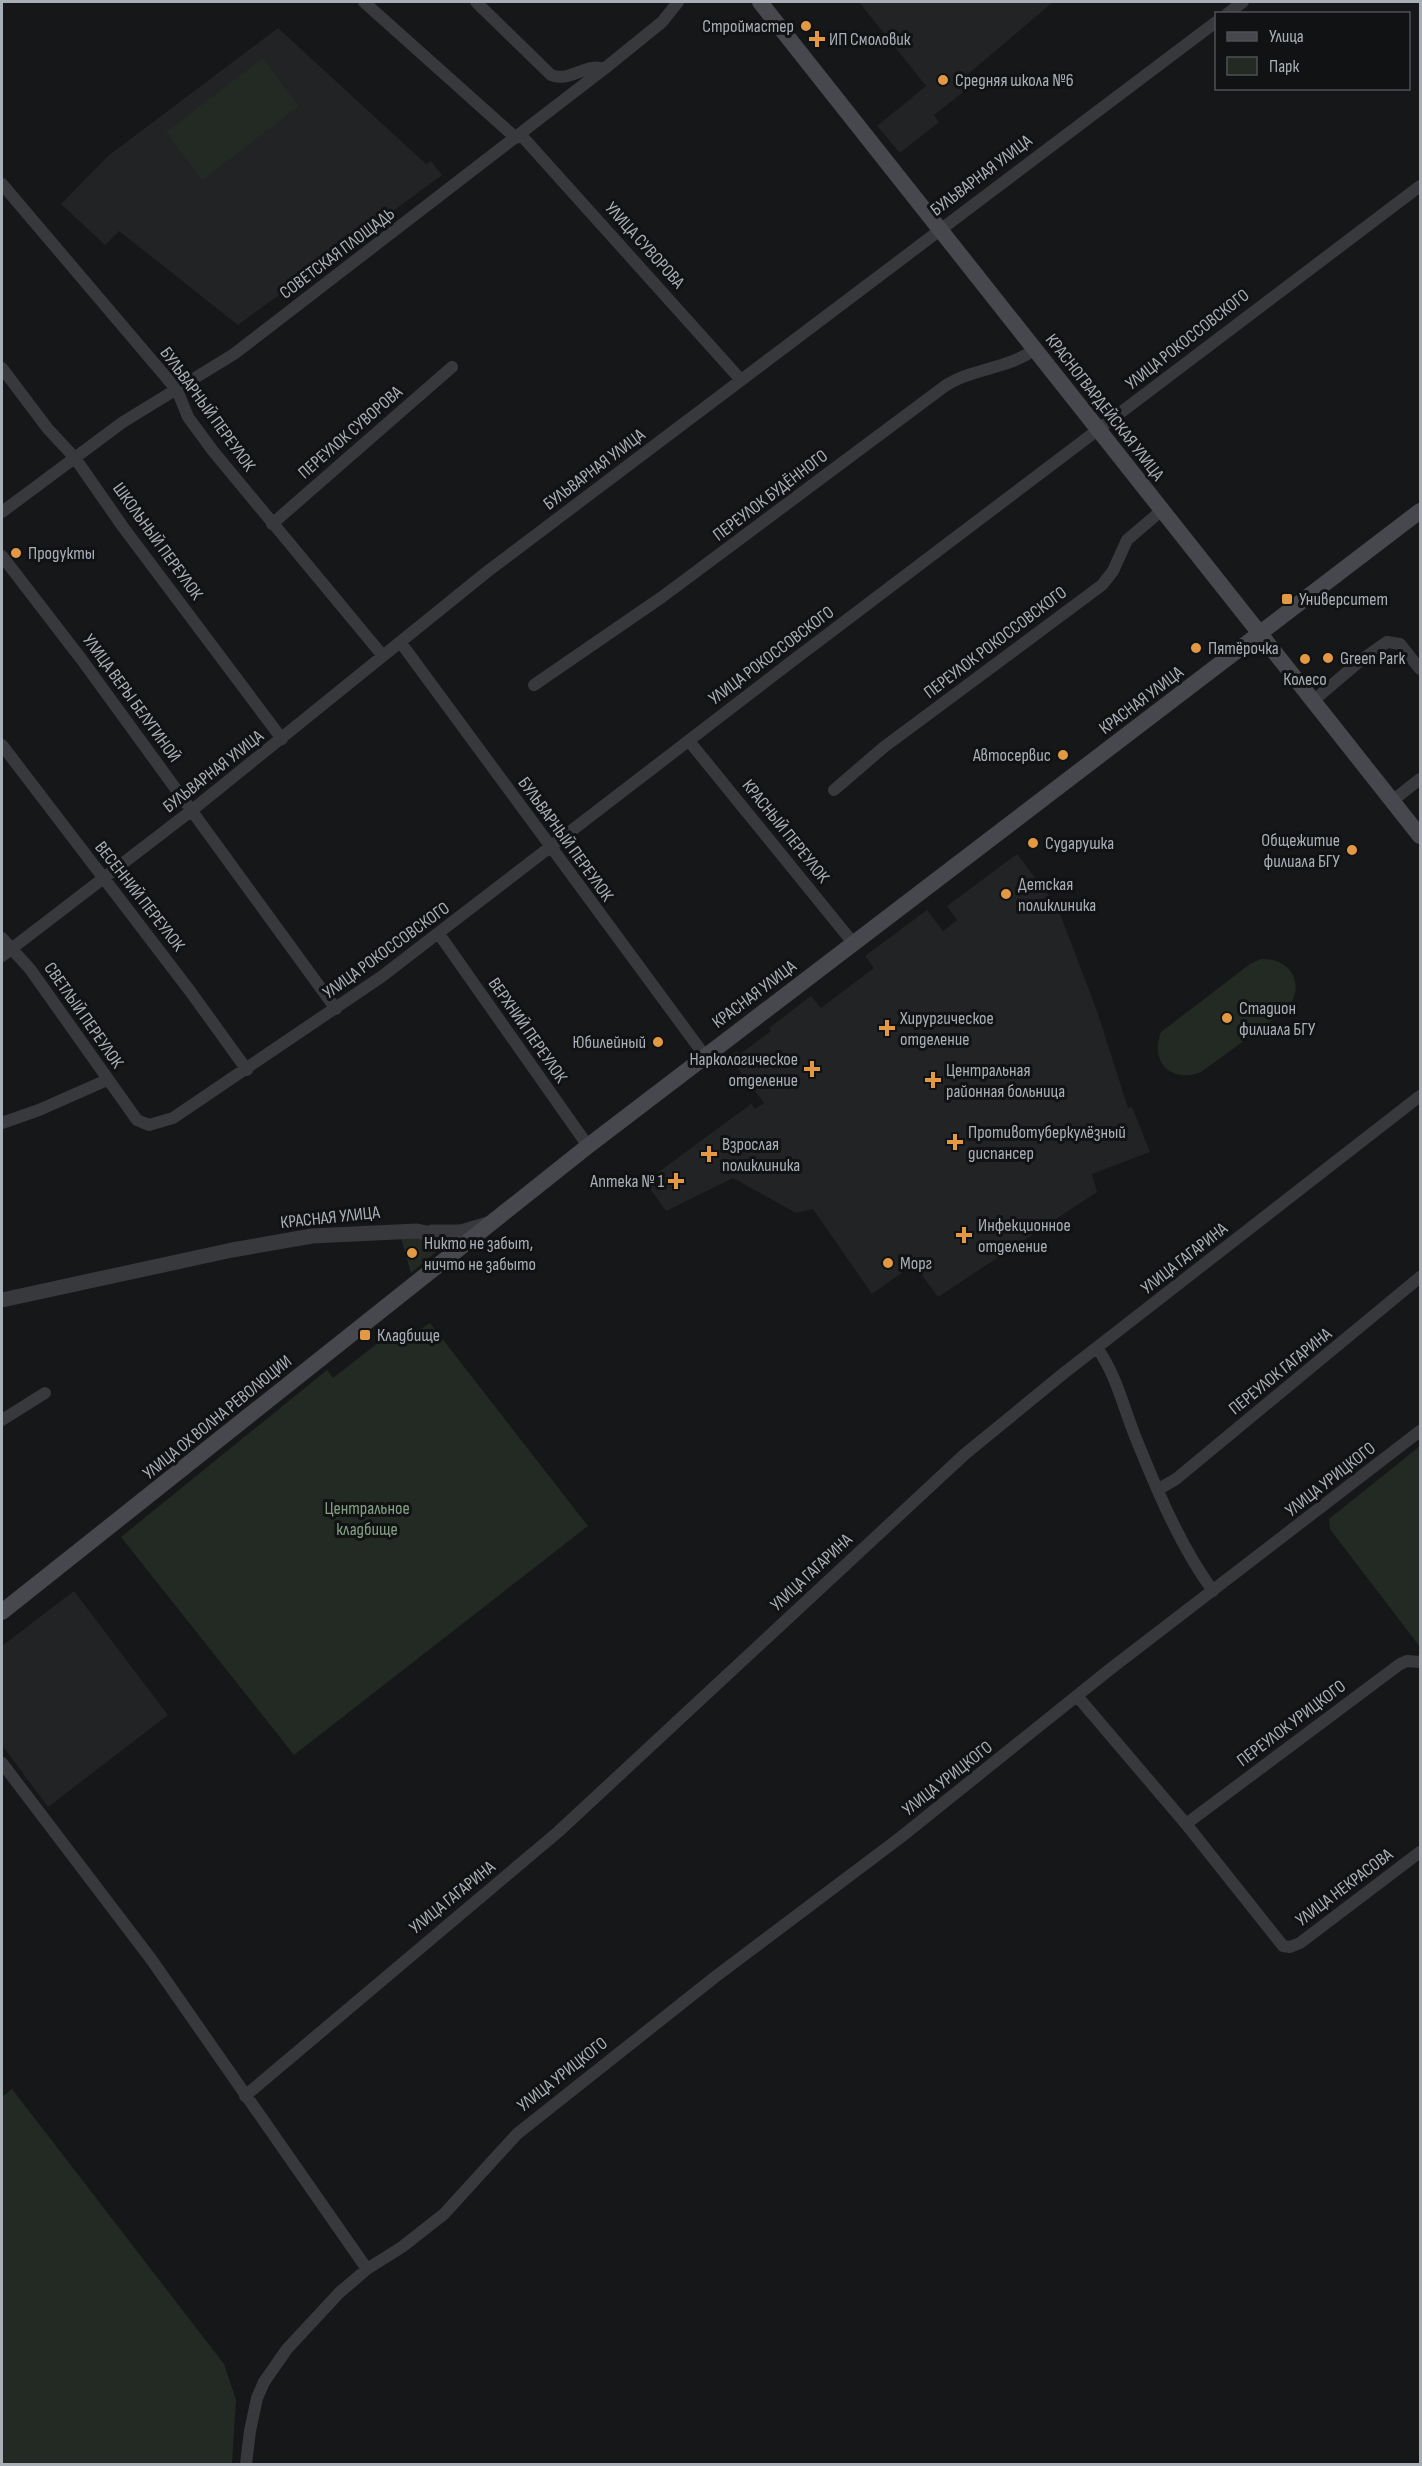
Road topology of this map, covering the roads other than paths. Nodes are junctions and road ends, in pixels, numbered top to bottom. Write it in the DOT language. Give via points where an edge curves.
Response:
graph roads {
  1 [pos="364,2"];
  2 [pos="476,2"];
  3 [pos="671,2"];
  4 [pos="678,2"];
  5 [pos="689,2"];
  6 [pos="760,2"];
  7 [pos="1243,2"];
  8 [pos="1230,12"];
  9 [pos="665,18"];
  10 [pos="1215,22"];
  11 [pos="604,69"];
  12 [pos="519,137"];
  13 [pos="2,184"];
  14 [pos="1420,186"];
  15 [pos="939,229"];
  16 [pos="1035,349"];
  17 [pos="452,367"];
  18 [pos="2,368"];
  19 [pos="741,380"];
  20 [pos="177,390"];
  21 [pos="1098,430"];
  22 [pos="75,458"];
  23 [pos="1161,511"];
  24 [pos="1420,511"];
  25 [pos="2,512"];
  26 [pos="272,524"];
  27 [pos="2,556"];
  28 [pos="1260,634"];
  29 [pos="401,643"];
  30 [pos="383,656"];
  31 [pos="1420,669"];
  32 [pos="534,685"];
  33 [pos="1313,701"];
  34 [pos="282,739"];
  35 [pos="689,741"];
  36 [pos="2,745"];
  37 [pos="1420,779"];
  38 [pos="834,790"];
  39 [pos="1392,801"];
  40 [pos="191,811"];
  41 [pos="1420,836"];
  42 [pos="550,849"];
  43 [pos="104,879"];
  44 [pos="439,934"];
  45 [pos="2,938"];
  46 [pos="854,944"];
  47 [pos="12,948"];
  48 [pos="2,956"];
  49 [pos="336,1009"];
  50 [pos="705,1056"];
  51 [pos="247,1070"];
  52 [pos="107,1080"];
  53 [pos="1420,1096"];
  54 [pos="133,1116"];
  55 [pos="2,1123"];
  56 [pos="588,1146"];
  57 [pos="488,1224"];
  58 [pos="417,1231"];
  59 [pos="455,1250"];
  60 [pos="1420,1277"];
  61 [pos="2,1300"];
  62 [pos="1097,1348"];
  63 [pos="45,1393"];
  64 [pos="2,1420"];
  65 [pos="1420,1431"];
  66 [pos="1159,1490"];
  67 [pos="1214,1591"];
  68 [pos="2,1612"];
  69 [pos="1420,1662"];
  70 [pos="1077,1696"];
  71 [pos="2,1763"];
  72 [pos="1186,1824"];
  73 [pos="1420,1852"];
  74 [pos="245,2096"];
  75 [pos="367,2269"];
  76 [pos="246,2464"];
  1 -- 12 [label="street, УЛИЦА СУВОРОВА"];
  2 -- 11 [label="street" via="551,75 563,78 593,67"];
  3 -- 9 [label="street"];
  4 -- 9 [label="street, СОВЕТСКАЯ ПЛОЩАДЬ"];
  5 -- 9 [label="street"];
  6 -- 15 [label="main road, КРАСНОГВАРДЕЙСКАЯ УЛИЦА"];
  7 -- 8 [label="street"];
  9 -- 11 [label="street, СОВЕТСКАЯ ПЛОЩАДЬ"];
  10 -- 15 [label="street, БУЛЬВАРНАЯ УЛИЦА"];
  11 -- 12 [label="street, СОВЕТСКАЯ ПЛОЩАДЬ"];
  12 -- 19 [label="street, УЛИЦА СУВОРОВА"];
  12 -- 20 [label="street, СОВЕТСКАЯ ПЛОЩАДЬ" via="234,354"];
  13 -- 20 [label="street, БУЛЬВАРНЫЙ ПЕРЕУЛОК"];
  14 -- 21 [label="street, УЛИЦА РОКОССОВСКОГО"];
  15 -- 16 [label="main road, КРАСНОГВАРДЕЙСКАЯ УЛИЦА"];
  15 -- 19 [label="street, БУЛЬВАРНАЯ УЛИЦА"];
  16 -- 21 [label="main road, КРАСНОГВАРДЕЙСКАЯ УЛИЦА"];
  16 -- 32 [label="street, ПЕРЕУЛОК БУДЁННОГО" via="1023,357 966,374 945,386 662,597"];
  17 -- 26 [label="street, ПЕРЕУЛОК СУВОРОВА"];
  18 -- 22 [label="street, ШКОЛЬНЫЙ ПЕРЕУЛОК"];
  19 -- 29 [label="street, БУЛЬВАРНАЯ УЛИЦА" via="488,571"];
  20 -- 22 [label="street, СОВЕТСКАЯ ПЛОЩАДЬ" via="123,422"];
  20 -- 26 [label="street, БУЛЬВАРНЫЙ ПЕРЕУЛОК" via="188,417"];
  21 -- 23 [label="main road, КРАСНОГВАРДЕЙСКАЯ УЛИЦА"];
  21 -- 35 [label="street, УЛИЦА РОКОССОВСКОГО"];
  22 -- 25 [label="street, СОВЕТСКАЯ ПЛОЩАДЬ"];
  22 -- 34 [label="street, ШКОЛЬНЫЙ ПЕРЕУЛОК"];
  23 -- 28 [label="main road, КРАСНОГВАРДЕЙСКАЯ УЛИЦА"];
  23 -- 38 [label="street, ПЕРЕУЛОК РОКОССОВСКОГО" via="1127,540 1102,585 884,747"];
  24 -- 28 [label="main road, КРАСНАЯ УЛИЦА"];
  26 -- 30 [label="street, БУЛЬВАРНЫЙ ПЕРЕУЛОК"];
  27 -- 40 [label="street, УЛИЦА ВЕРЫ БЕЛУГИНОЙ"];
  28 -- 33 [label="main road, КРАСНОГВАРДЕЙСКАЯ УЛИЦА"];
  28 -- 46 [label="main road, КРАСНАЯ УЛИЦА"];
  29 -- 30 [label="street, БУЛЬВАРНАЯ УЛИЦА"];
  29 -- 42 [label="street, БУЛЬВАРНЫЙ ПЕРЕУЛОК"];
  30 -- 34 [label="street, БУЛЬВАРНАЯ УЛИЦА"];
  31 -- 33 [label="street" via="1400,644 1391,641 1360,661"];
  33 -- 39 [label="main road, КРАСНОГВАРДЕЙСКАЯ УЛИЦА"];
  34 -- 40 [label="street, БУЛЬВАРНАЯ УЛИЦА"];
  35 -- 42 [label="street, УЛИЦА РОКОССОВСКОГО"];
  35 -- 46 [label="street, КРАСНЫЙ ПЕРЕУЛОК"];
  36 -- 43 [label="street, ВЕСЕННИЙ ПЕРЕУЛОК"];
  37 -- 39 [label="street"];
  39 -- 41 [label="main road, КРАСНОГВАРДЕЙСКАЯ УЛИЦА"];
  40 -- 43 [label="street, БУЛЬВАРНАЯ УЛИЦА"];
  40 -- 49 [label="street, УЛИЦА ВЕРЫ БЕЛУГИНОЙ"];
  42 -- 44 [label="street, УЛИЦА РОКОССОВСКОГО"];
  42 -- 50 [label="street, БУЛЬВАРНЫЙ ПЕРЕУЛОК"];
  43 -- 47 [label="street, БУЛЬВАРНАЯ УЛИЦА"];
  43 -- 51 [label="street, ВЕСЕННИЙ ПЕРЕУЛОК"];
  44 -- 49 [label="street, УЛИЦА РОКОССОВСКОГО"];
  44 -- 56 [label="street, ВЕРХНИЙ ПЕРЕУЛОК"];
  45 -- 47 [label="street, СВЕТЛЫЙ ПЕРЕУЛОК"];
  46 -- 50 [label="main road, КРАСНАЯ УЛИЦА"];
  47 -- 48 [label="street, БУЛЬВАРНАЯ УЛИЦА"];
  47 -- 52 [label="street, СВЕТЛЫЙ ПЕРЕУЛОК"];
  49 -- 51 [label="street, УЛИЦА РОКОССОВСКОГО"];
  50 -- 56 [label="main road, КРАСНАЯ УЛИЦА"];
  51 -- 54 [label="street, УЛИЦА РОКОССОВСКОГО" via="165,1122 145,1124"];
  52 -- 54 [label="street, СВЕТЛЫЙ ПЕРЕУЛОК"];
  52 -- 55 [label="street"];
  53 -- 62 [label="street, УЛИЦА ГАГАРИНА"];
  56 -- 57 [label="main road, КРАСНАЯ УЛИЦА"];
  57 -- 58 [label="street" via="461,1232"];
  57 -- 59 [label="main road, КРАСНАЯ УЛИЦА"];
  58 -- 59 [label="street, КРАСНАЯ УЛИЦА" via="436,1235"];
  58 -- 61 [label="street, КРАСНАЯ УЛИЦА" via="291,1240"];
  59 -- 68 [label="main road, УЛИЦА ОХ ВОЛНА РЕВОЛЮЦИИ"];
  60 -- 66 [label="street, ПЕРЕУЛОК ГАГАРИНА"];
  62 -- 66 [label="street" via="1109,1366"];
  62 -- 74 [label="street, УЛИЦА ГАГАРИНА" via="935,1480 543,1845"];
  63 -- 64 [label="street"];
  65 -- 67 [label="street, УЛИЦА УРИЦКОГО"];
  66 -- 67 [label="street" via="1196,1566"];
  67 -- 70 [label="street, УЛИЦА УРИЦКОГО"];
  69 -- 72 [label="street, ПЕРЕУЛОК УРИЦКОГО" via="1400,1664"];
  70 -- 72 [label="street"];
  70 -- 75 [label="street, УЛИЦА УРИЦКОГО" via="901,1837 526,2125 438,2220"];
  71 -- 74 [label="street" via="151,1959"];
  72 -- 73 [label="street, УЛИЦА НЕКРАСОВА" via="1276,1940 1287,1947 1300,1943"];
  74 -- 75 [label="street"];
  75 -- 76 [label="street, УЛИЦА УРИЦКОГО" via="308,2326 264,2382 252,2418"];
}
